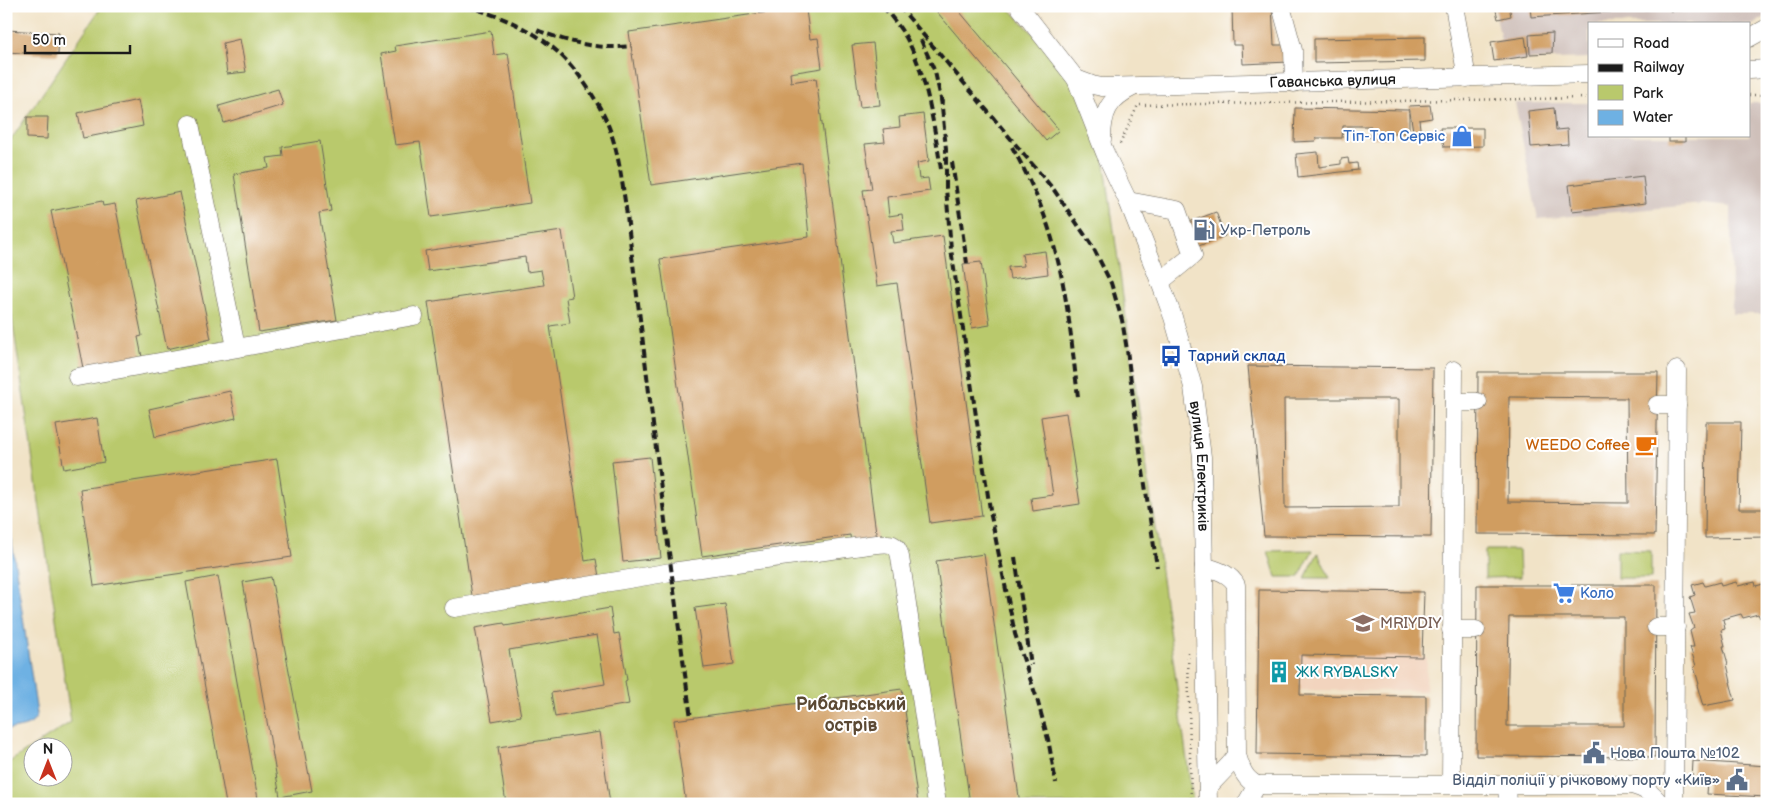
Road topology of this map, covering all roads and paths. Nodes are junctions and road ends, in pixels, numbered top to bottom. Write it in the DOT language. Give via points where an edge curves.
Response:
graph roads {
  1 [pos="1019,6"];
  2 [pos="1281,6"];
  3 [pos="1454,6"];
  4 [pos="1767,28"];
  5 [pos="1750,37"];
  6 [pos="1767,69"];
  7 [pos="1750,70"];
  8 [pos="1588,74"];
  9 [pos="1468,78"];
  10 [pos="1076,79"];
  11 [pos="1294,83"];
  12 [pos="1134,86"];
  13 [pos="1750,95"];
  14 [pos="1767,95"];
  15 [pos="1588,98"];
  16 [pos="190,124"];
  17 [pos="1120,144"];
  18 [pos="1102,145"];
  19 [pos="1128,201"];
  20 [pos="1160,282"];
  21 [pos="414,316"];
  22 [pos="236,347"];
  23 [pos="1454,370"];
  24 [pos="1677,370"];
  25 [pos="77,377"];
  26 [pos="1454,402"];
  27 [pos="1478,402"];
  28 [pos="1657,405"];
  29 [pos="1677,405"];
  30 [pos="1204,566"];
  31 [pos="454,608"];
  32 [pos="1656,627"];
  33 [pos="1676,627"];
  34 [pos="1451,630"];
  35 [pos="1476,630"];
  36 [pos="1188,645"];
  37 [pos="1236,755"];
  38 [pos="1451,784"];
  39 [pos="1257,785"];
  40 [pos="1507,785"];
  41 [pos="1208,795"];
  42 [pos="937,804"];
  43 [pos="1191,804"];
  44 [pos="1246,804"];
  45 [pos="1508,804"];
  46 [pos="1660,804"];
  47 [pos="1674,804"];
  1 -- 10 [label="street, вулиця Електриків"];
  2 -- 11 [label="street" via="1293,50"];
  3 -- 9 [label="street"];
  4 -- 5 [label="street"];
  6 -- 7 [label="street"];
  8 -- 9 [label="street, Гаванська вулиця"];
  9 -- 11 [label="street, Гаванська вулиця"];
  10 -- 12 [label="street, Гаванська вулиця" via="1097,86"];
  10 -- 18 [label="street, вулиця Електриків"];
  11 -- 12 [label="street, Гаванська вулиця"];
  12 -- 18 [label="street, вулиця Електриків" via="1117,96 1107,109"];
  13 -- 14 [label="path"];
  15 -- 17 [label="path" via="1138,105"];
  16 -- 22 [label="street"];
  18 -- 19 [label="street, вулиця Електриків"];
  19 -- 20 [label="street, вулиця Електриків"];
  19 -- 20 [label="street" via="1177,210 1193,255"];
  20 -- 30 [label="street, вулиця Електриків" via="1193,387 1202,457"];
  21 -- 22 [label="street"];
  22 -- 25 [label="street"];
  23 -- 26 [label="street"];
  24 -- 29 [label="street"];
  26 -- 27 [label="street"];
  26 -- 34 [label="street"];
  28 -- 29 [label="street"];
  29 -- 33 [label="street"];
  30 -- 37 [label="street" via="1223,573 1236,585"];
  30 -- 41 [label="street, вулиця Електриків"];
  31 -- 42 [label="street" via="671,572 892,544 900,557"];
  32 -- 33 [label="street"];
  33 -- 47 [label="street"];
  34 -- 35 [label="street"];
  34 -- 38 [label="street"];
  36 -- 43 [label="path"];
  37 -- 39 [label="street" via="1243,774"];
  37 -- 41 [label="street"];
  38 -- 39 [label="street"];
  38 -- 40 [label="street"];
  39 -- 44 [label="street"];
  40 -- 45 [label="street"];
  40 -- 46 [label="street" via="1632,785 1643,788"];
}
